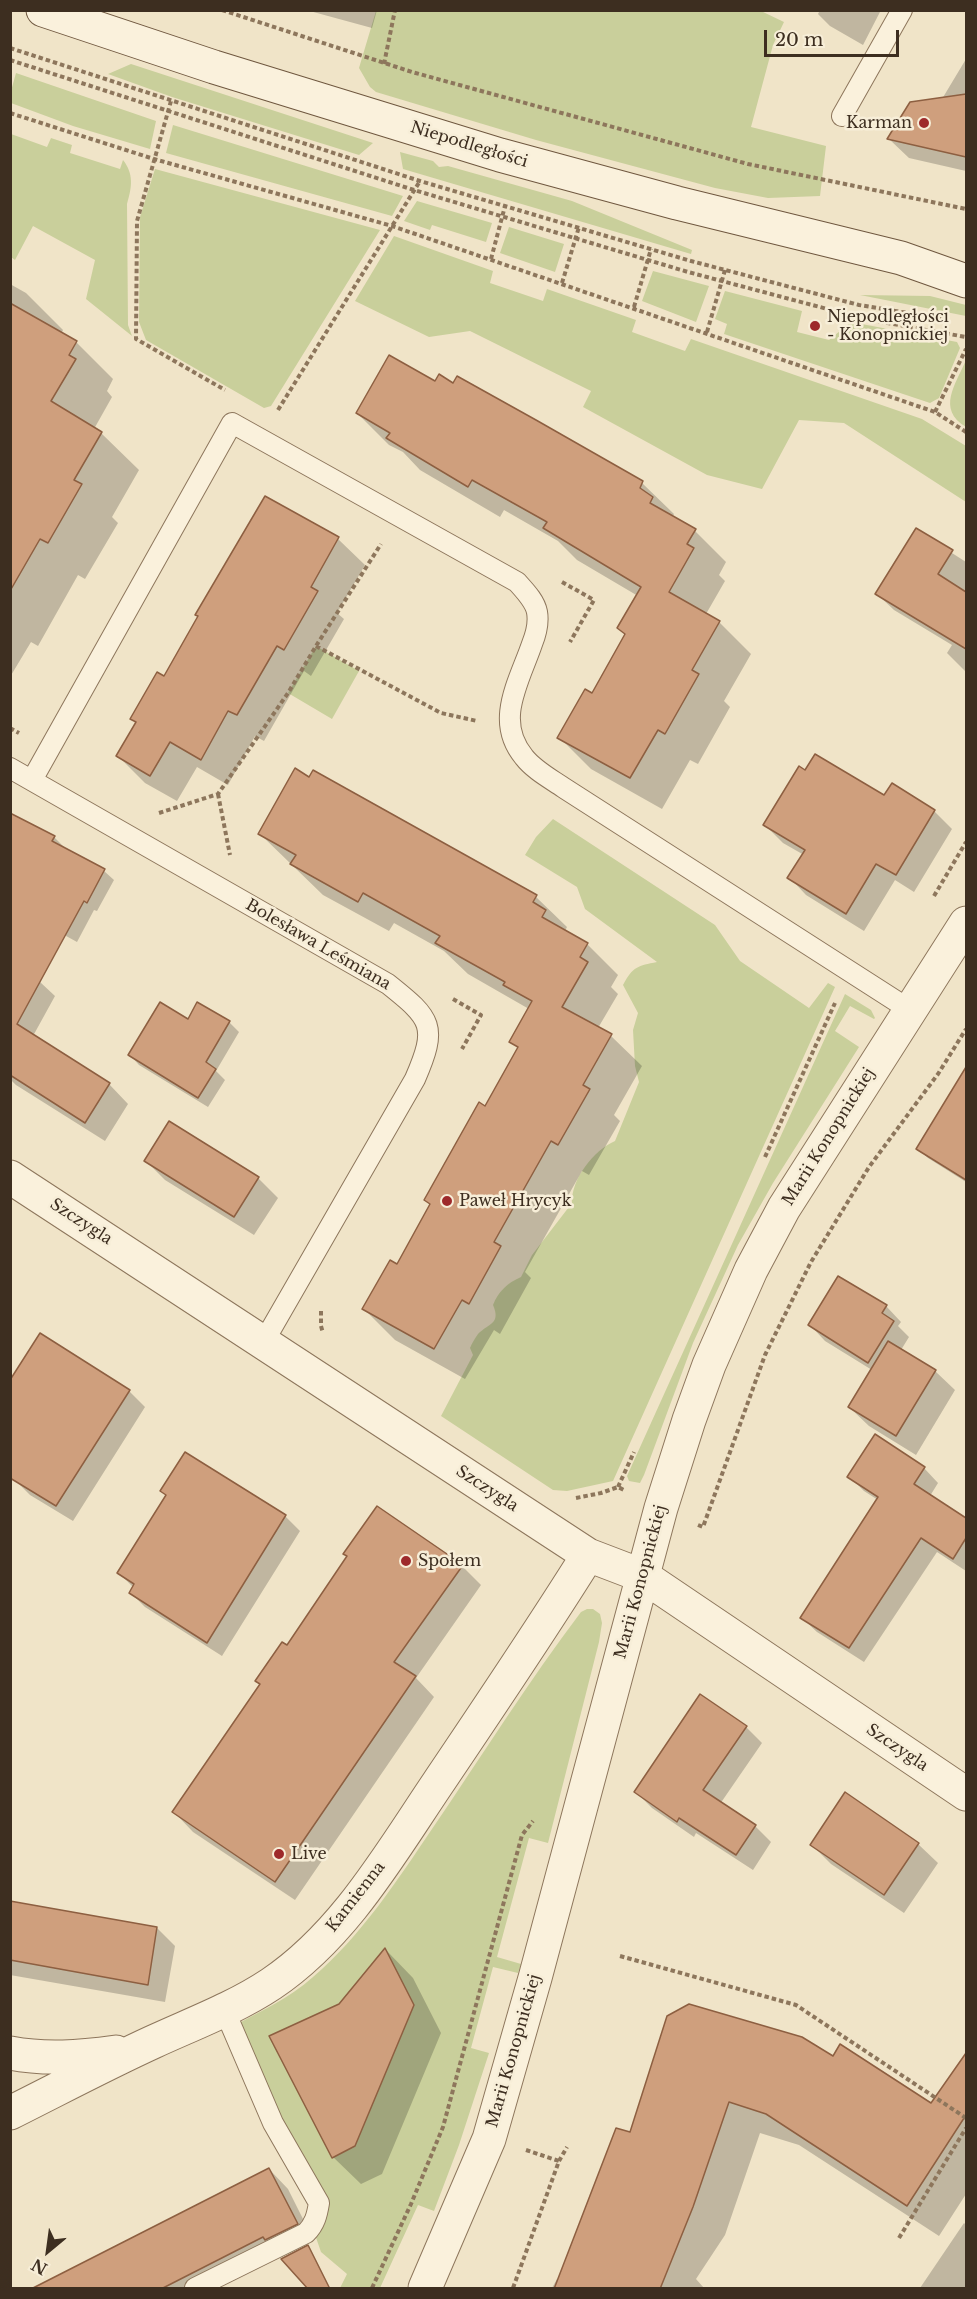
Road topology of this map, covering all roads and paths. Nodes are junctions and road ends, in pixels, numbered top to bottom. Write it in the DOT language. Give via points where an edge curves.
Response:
graph roads {
  1 [pos="43,10"];
  2 [pos="222,10"];
  3 [pos="395,10"];
  4 [pos="902,10"];
  5 [pos="10,60"];
  6 [pos="384,63"];
  7 [pos="171,101"];
  8 [pos="168,112"];
  9 [pos="10,113"];
  10 [pos="843,116"];
  11 [pos="154,159"];
  12 [pos="506,206"];
  13 [pos="966,209"];
  14 [pos="503,216"];
  15 [pos="579,228"];
  16 [pos="575,238"];
  17 [pos="651,249"];
  18 [pos="901,258"];
  19 [pos="491,259"];
  20 [pos="648,260"];
  21 [pos="966,266"];
  22 [pos="725,270"];
  23 [pos="721,281"];
  24 [pos="966,281"];
  25 [pos="562,283"];
  26 [pos="634,307"];
  27 [pos="707,332"];
  28 [pos="966,337"];
  29 [pos="966,349"];
  30 [pos="234,395"];
  31 [pos="935,412"];
  32 [pos="966,432"];
  33 [pos="399,515"];
  34 [pos="554,577"];
  35 [pos="316,646"];
  36 [pos="567,648"];
  37 [pos="441,713"];
  38 [pos="10,728"];
  39 [pos="48,749"];
  40 [pos="10,768"];
  41 [pos="32,780"];
  42 [pos="218,794"];
  43 [pos="154,814"];
  44 [pos="966,842"];
  45 [pos="232,864"];
  46 [pos="933,898"];
  47 [pos="966,922"];
  48 [pos="450,997"];
  49 [pos="910,1010"];
  50 [pos="458,1056"];
  51 [pos="10,1177"];
  52 [pos="324,1302"];
  53 [pos="263,1343"];
  54 [pos="327,1343"];
  55 [pos="588,1555"];
  56 [pos="643,1576"];
  57 [pos="966,1794"];
  58 [pos="540,1813"];
  59 [pos="620,1956"];
  60 [pos="224,2009"];
  61 [pos="138,2049"];
  62 [pos="10,2053"];
  63 [pos="10,2113"];
  64 [pos="966,2118"];
  65 [pos="966,2128"];
  66 [pos="567,2147"];
  67 [pos="899,2238"];
  68 [pos="195,2289"];
  69 [pos="372,2289"];
  70 [pos="425,2289"];
  71 [pos="513,2289"];
  1 -- 18 [label="street, Niepodległości" via="500,155"];
  2 -- 6 [label="path"];
  3 -- 6 [label="path"];
  4 -- 10 [label="lane"];
  5 -- 8 [label="path"];
  6 -- 13 [label="path" via="748,164"];
  7 -- 8 [label="path"];
  8 -- 11 [label="path"];
  8 -- 14 [label="path"];
  9 -- 11 [label="path"];
  11 -- 19 [label="path" via="393,226"];
  11 -- 30 [label="path" via="137,222 136,339"];
  12 -- 14 [label="path"];
  14 -- 16 [label="path"];
  14 -- 19 [label="path"];
  15 -- 16 [label="path"];
  16 -- 20 [label="path"];
  16 -- 25 [label="path"];
  17 -- 20 [label="path"];
  18 -- 21 [label="street, Niepodległości"];
  18 -- 24 [label="street, Niepodległości"];
  19 -- 25 [label="path"];
  20 -- 23 [label="path"];
  20 -- 26 [label="path"];
  22 -- 23 [label="path"];
  23 -- 27 [label="path"];
  23 -- 28 [label="path" via="865,318"];
  25 -- 26 [label="path"];
  26 -- 27 [label="path"];
  27 -- 31 [label="path"];
  29 -- 31 [label="path"];
  31 -- 32 [label="path"];
  33 -- 35 [label="path"];
  33 -- 39 [label="lane" via="232,423"];
  33 -- 49 [label="lane" via="516,582 533,603 538,620 534,639 509,713 509,728 524,758 564,788"];
  34 -- 36 [label="path" via="594,600"];
  35 -- 37 [label="path"];
  35 -- 42 [label="path"];
  38 -- 39 [label="path"];
  39 -- 41 [label="lane"];
  40 -- 41 [label="lane, Bolesława Leśmiana"];
  41 -- 53 [label="lane, Bolesława Leśmiana" via="388,984 414,1005 428,1028 426,1053 415,1079"];
  42 -- 43 [label="path"];
  42 -- 45 [label="path"];
  44 -- 46 [label="path"];
  47 -- 49 [label="street, Marii Konopnickiej"];
  48 -- 50 [label="path" via="481,1015"];
  49 -- 56 [label="street, Marii Konopnickiej" via="796,1189 751,1270 688,1420"];
  51 -- 53 [label="street, Szczygla"];
  52 -- 54 [label="path" via="321,1326"];
  53 -- 55 [label="street, Szczygla"];
  55 -- 56 [label="street, Szczygla"];
  55 -- 60 [label="street, Kamienna" via="537,1637 358,1898 294,1966"];
  56 -- 57 [label="street, Szczygla"];
  56 -- 70 [label="street, Marii Konopnickiej" via="489,2139"];
  58 -- 69 [label="path" via="522,1835 443,2127"];
  59 -- 64 [label="path" via="796,2006"];
  60 -- 61 [label="street, Kamienna"];
  60 -- 68 [label="lane" via="273,2123 319,2203 318,2215 306,2233"];
  61 -- 62 [label="street" via="84,2057 39,2058"];
  61 -- 63 [label="street, Kamienna"];
  65 -- 67 [label="path"];
  66 -- 71 [label="path"];
}
